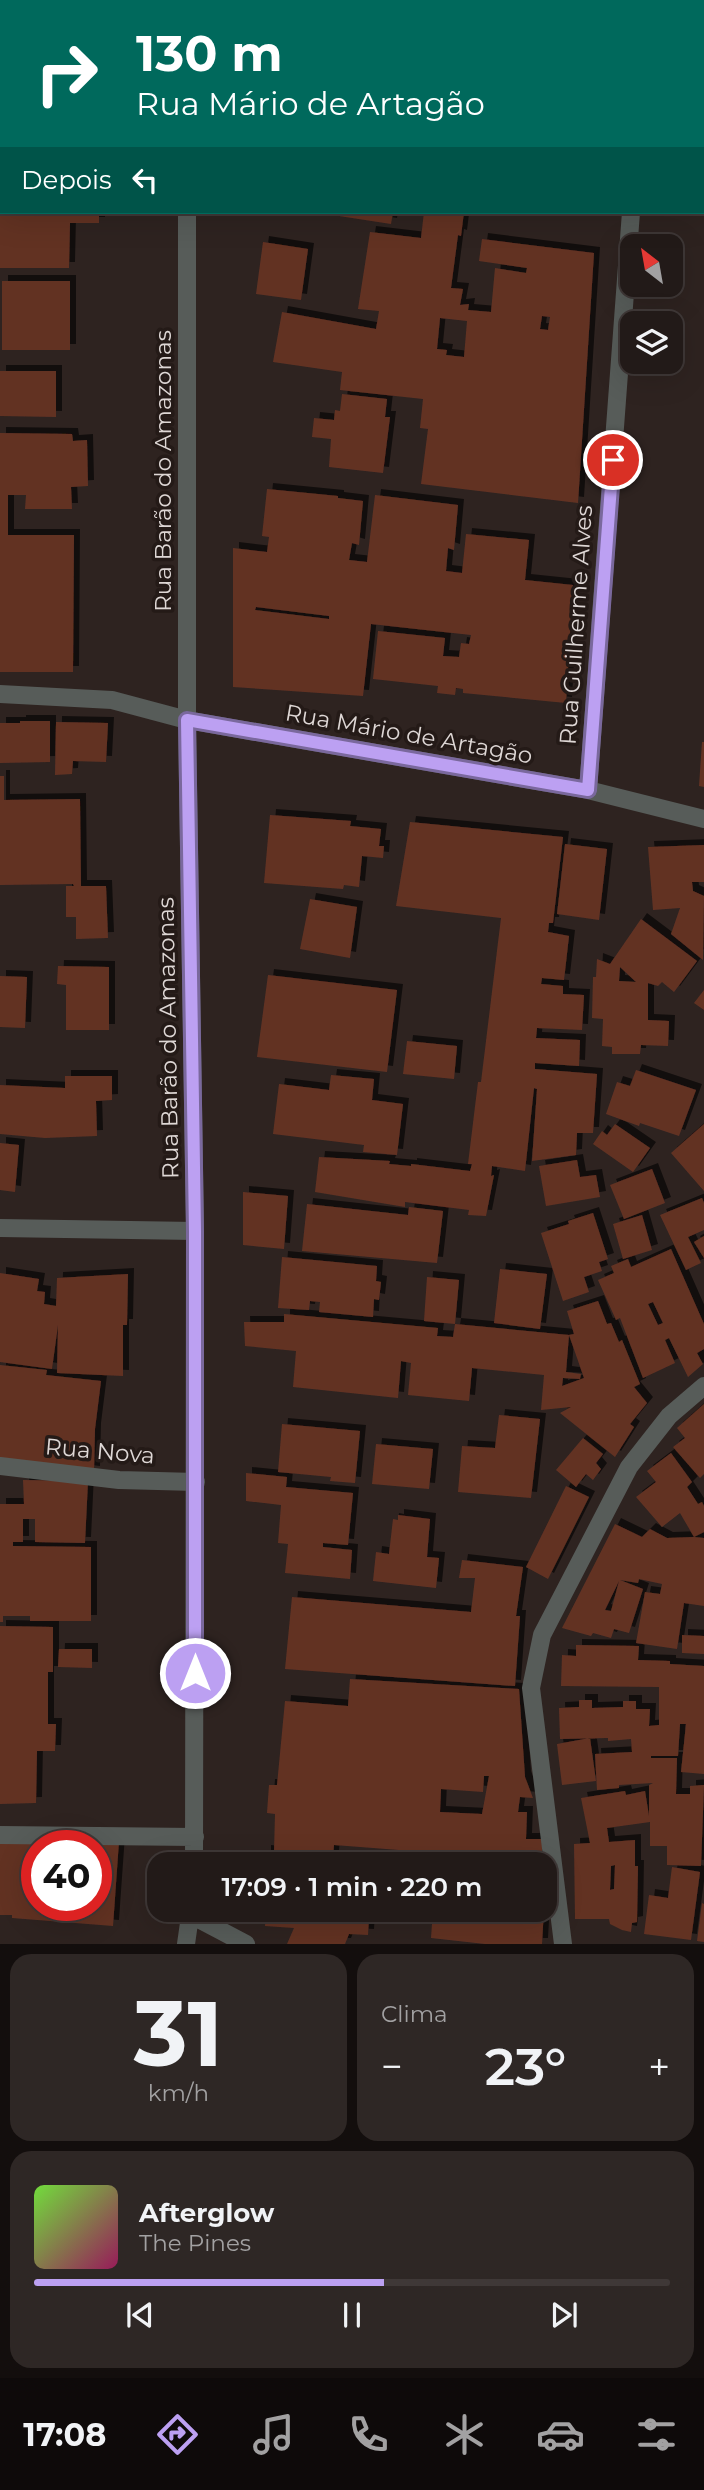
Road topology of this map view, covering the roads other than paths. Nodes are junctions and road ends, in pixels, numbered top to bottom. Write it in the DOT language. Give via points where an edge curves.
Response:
graph roads {
  1 [pos="187,214"];
  2 [pos="631,214"];
  3 [pos="0,694"];
  4 [pos="187,720"];
  5 [pos="588,790"];
  6 [pos="704,820"];
  7 [pos="0,1228"];
  8 [pos="195,1231"];
  9 [pos="704,1386"];
  10 [pos="0,1466"];
  11 [pos="196,1482"];
  12 [pos="0,1835"];
  13 [pos="195,1837"];
  14 [pos="194,1852"];
  15 [pos="189,1922"];
  16 [pos="208,1922"];
  17 [pos="186,1944"];
  18 [pos="246,1944"];
  19 [pos="563,1944"];
  1 -- 4 [label="street, Rua Barão do Amazonas"];
  2 -- 5 [label="street, Rua Guilherme Alves"];
  3 -- 4 [label="street, Rua Mário de Artagão" via="112,700"];
  4 -- 5 [label="street, Rua Mário de Artagão"];
  4 -- 8 [label="street, Rua Barão do Amazonas"];
  5 -- 6 [label="street, Rua Mário de Artagão"];
  7 -- 8 [label="street"];
  8 -- 11 [label="street, Rua Barão do Amazonas"];
  9 -- 19 [label="street" via="669,1416 629,1467 542,1635 531,1688"];
  10 -- 11 [label="street, Rua Nova" via="119,1480"];
  11 -- 13 [label="street, Rua Barão do Amazonas"];
  12 -- 13 [label="street"];
  13 -- 14 [label="street, Rua Barão do Amazonas"];
  15 -- 17 [label="street"];
  16 -- 18 [label="street"];
}
